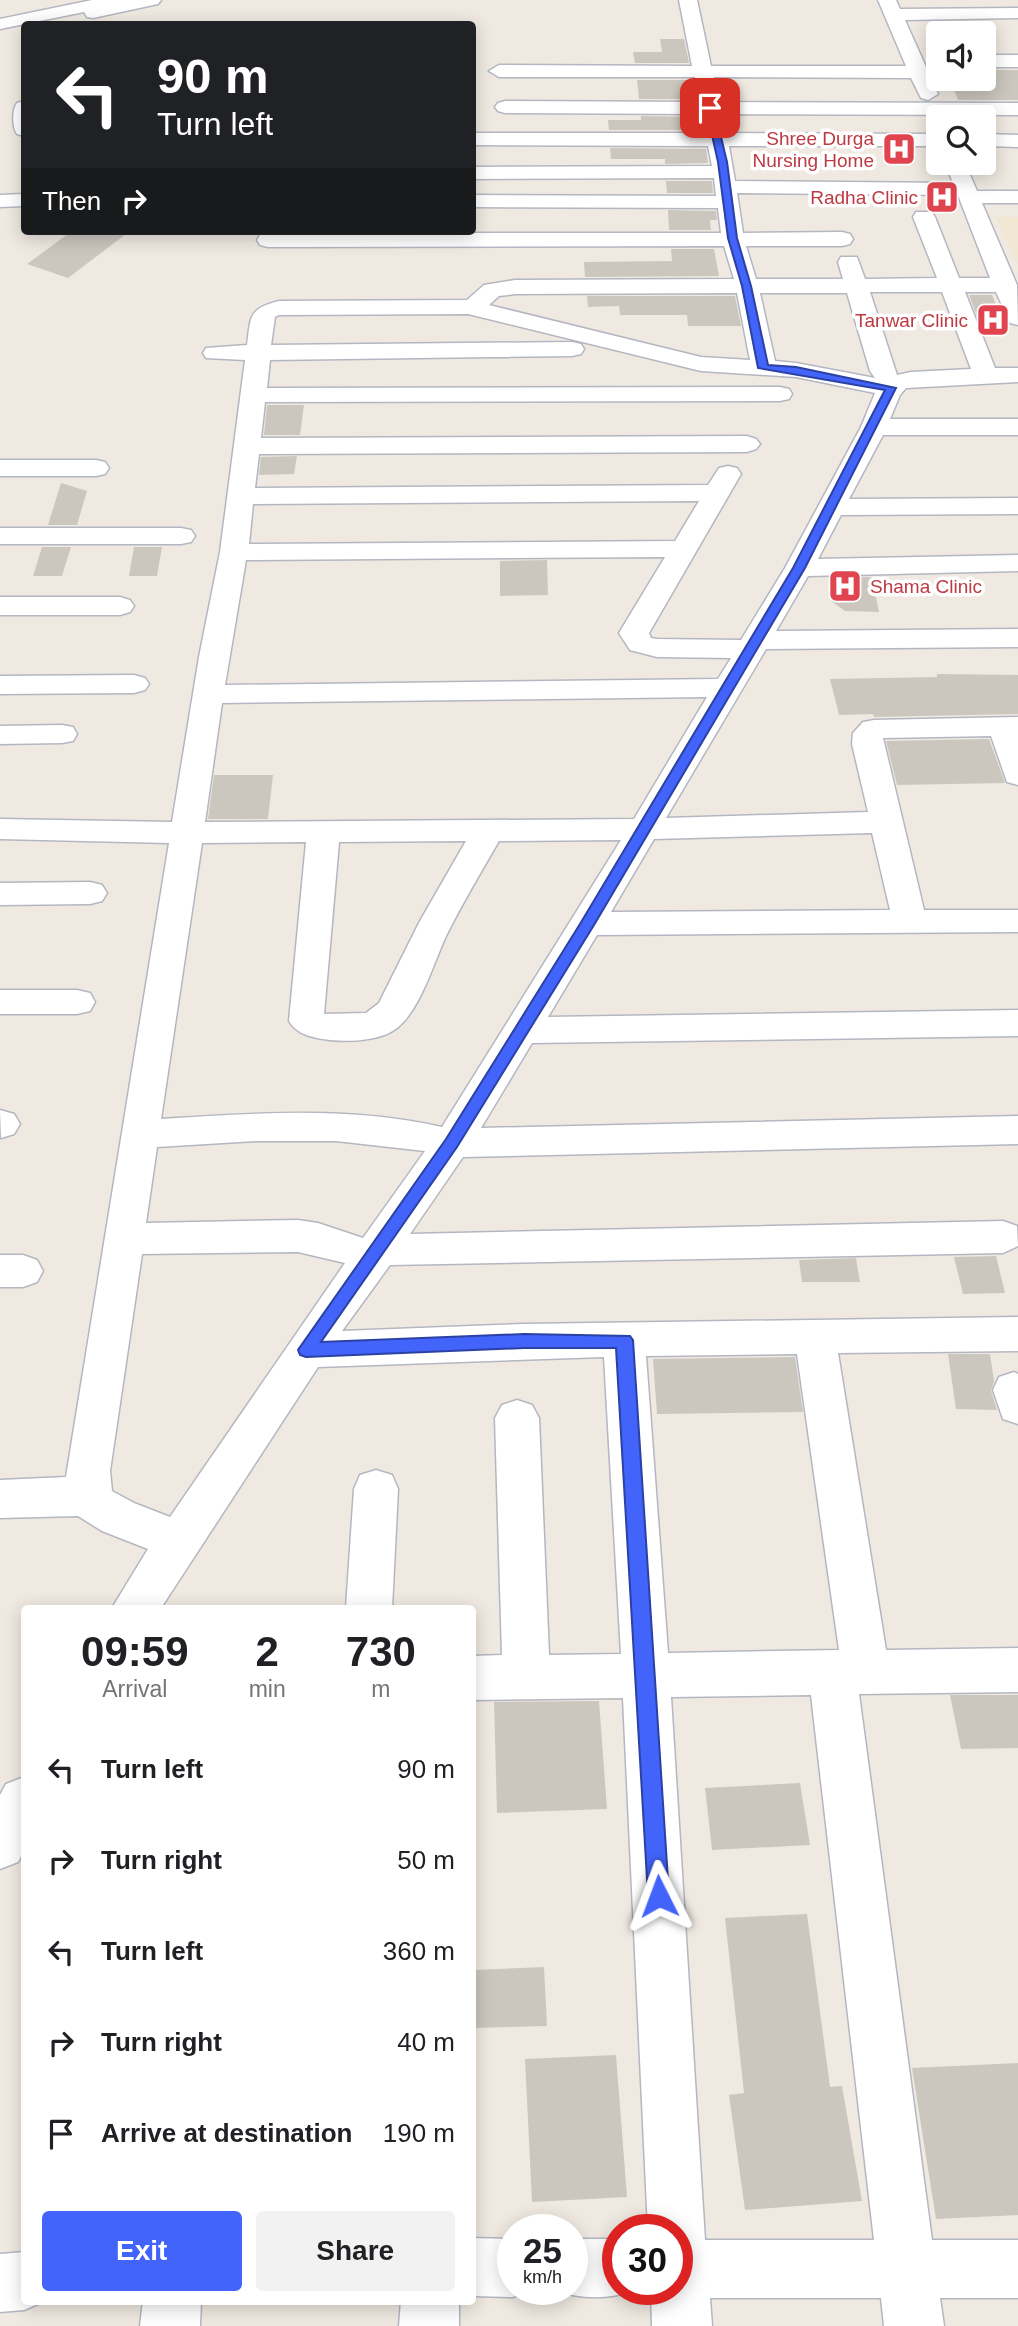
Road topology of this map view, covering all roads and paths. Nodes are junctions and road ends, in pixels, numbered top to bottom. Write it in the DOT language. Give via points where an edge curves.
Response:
graph roads {
  1 [pos="118,0"];
  2 [pos="152,0"];
  3 [pos="688,0"];
  4 [pos="890,7"];
  5 [pos="1018,13"];
  6 [pos="35,18"];
  7 [pos="0,24"];
  8 [pos="21,24"];
  9 [pos="0,32"];
  10 [pos="926,34"];
  11 [pos="903,35"];
  12 [pos="996,61"];
  13 [pos="1018,61"];
  14 [pos="704,70"];
  15 [pos="499,71"];
  16 [pos="807,71"];
  17 [pos="924,72"];
  18 [pos="996,77"];
  19 [pos="1018,77"];
  20 [pos="933,105"];
  21 [pos="505,107"];
  22 [pos="710,108"];
  23 [pos="820,108"];
  24 [pos="1018,108"];
  25 [pos="996,110"];
  26 [pos="926,114"];
  27 [pos="717,138"];
  28 [pos="476,139"];
  29 [pos="926,140"];
  30 [pos="996,140"];
  31 [pos="1018,141"];
  32 [pos="476,173"];
  33 [pos="960,175"];
  34 [pos="725,187"];
  35 [pos="968,193"];
  36 [pos="1018,197"];
  37 [pos="21,200"];
  38 [pos="0,201"];
  39 [pos="476,201"];
  40 [pos="924,217"];
  41 [pos="733,238"];
  42 [pos="268,240"];
  43 [pos="858,285"];
  44 [pos="951,285"];
  45 [pos="1006,285"];
  46 [pos="747,286"];
  47 [pos="468,307"];
  48 [pos="1018,318"];
  49 [pos="622,346"];
  50 [pos="259,352"];
  51 [pos="215,353"];
  52 [pos="764,368"];
  53 [pos="796,370"];
  54 [pos="1002,375"];
  55 [pos="894,386"];
  56 [pos="779,394"];
  57 [pos="253,395"];
  58 [pos="874,427"];
  59 [pos="1018,427"];
  60 [pos="747,444"];
  61 [pos="246,446"];
  62 [pos="0,468"];
  63 [pos="96,468"];
  64 [pos="716,493"];
  65 [pos="241,496"];
  66 [pos="1018,506"];
  67 [pos="830,507"];
  68 [pos="0,536"];
  69 [pos="181,536"];
  70 [pos="683,549"];
  71 [pos="234,552"];
  72 [pos="1018,563"];
  73 [pos="799,568"];
  74 [pos="0,606"];
  75 [pos="120,606"];
  76 [pos="1018,638"];
  77 [pos="754,645"];
  78 [pos="134,684"];
  79 [pos="0,685"];
  80 [pos="726,688"];
  81 [pos="208,694"];
  82 [pos="1011,726"];
  83 [pos="0,734"];
  84 [pos="62,734"];
  85 [pos="1018,775"];
  86 [pos="886,822"];
  87 [pos="0,828"];
  88 [pos="642,828"];
  89 [pos="324,830"];
  90 [pos="488,830"];
  91 [pos="186,833"];
  92 [pos="90,893"];
  93 [pos="0,894"];
  94 [pos="909,920"];
  95 [pos="1018,921"];
  96 [pos="587,925"];
  97 [pos="0,1002"];
  98 [pos="77,1002"];
  99 [pos="1018,1023"];
  100 [pos="522,1030"];
  101 [pos="1018,1130"];
  102 [pos="140,1134"];
  103 [pos="452,1143"];
  104 [pos="1003,1237"];
  105 [pos="124,1239"];
  106 [pos="376,1253"];
  107 [pos="1018,1334"];
  108 [pos="815,1337"];
  109 [pos="624,1340"];
  110 [pos="306,1350"];
  111 [pos="517,1418"];
  112 [pos="376,1489"];
  113 [pos="88,1496"];
  114 [pos="0,1499"];
  115 [pos="179,1540"];
  116 [pos="137,1605"];
  117 [pos="369,1605"];
  118 [pos="1018,1670"];
  119 [pos="849,1673"];
  120 [pos="646,1674"];
  121 [pos="526,1676"];
  122 [pos="476,1678"];
  123 [pos="21,1806"];
  124 [pos="0,1844"];
  125 [pos="676,2214"];
  126 [pos="693,2252"];
  127 [pos="476,2267"];
  128 [pos="497,2268"];
  129 [pos="909,2269"];
  130 [pos="1018,2269"];
  131 [pos="21,2281"];
  132 [pos="0,2283"];
  133 [pos="172,2305"];
  134 [pos="430,2305"];
  135 [pos="681,2305"];
  136 [pos="170,2326"];
  137 [pos="429,2326"];
  138 [pos="682,2326"];
  139 [pos="914,2326"];
  1 -- 6 [label="street"];
  2 -- 6 [label="street" via="70,18"];
  3 -- 14 [label="street"];
  4 -- 5 [label="street"];
  4 -- 11 [label="street"];
  6 -- 7 [label="street"];
  8 -- 9 [label="street"];
  10 -- 11 [label="street"];
  11 -- 17 [label="street"];
  12 -- 13 [label="street"];
  14 -- 15 [label="street"];
  14 -- 16 [label="street"];
  14 -- 22 [label="street"];
  16 -- 17 [label="street"];
  16 -- 23 [label="street"];
  17 -- 20 [label="street"];
  18 -- 19 [label="street"];
  21 -- 22 [label="street"];
  22 -- 23 [label="street"];
  22 -- 27 [label="street"];
  23 -- 26 [label="street"];
  24 -- 25 [label="street"];
  27 -- 28 [label="street"];
  27 -- 29 [label="street"];
  27 -- 34 [label="street"];
  30 -- 31 [label="street"];
  32 -- 34 [label="street"];
  33 -- 35 [label="street"];
  34 -- 35 [label="street"];
  34 -- 39 [label="street"];
  34 -- 41 [label="street"];
  35 -- 36 [label="street"];
  35 -- 45 [label="street"];
  37 -- 38 [label="street"];
  40 -- 44 [label="street"];
  41 -- 42 [label="street"];
  41 -- 43 [label="street" via="840,232"];
  41 -- 46 [label="street"];
  43 -- 44 [label="street"];
  43 -- 46 [label="street"];
  43 -- 55 [label="street" via="882,371"];
  44 -- 45 [label="street"];
  44 -- 54 [label="street"];
  45 -- 48 [label="street"];
  46 -- 47 [label="street" via="503,288 484,294"];
  46 -- 52 [label="street"];
  47 -- 49 [label="street"];
  47 -- 50 [label="street" via="272,309 263,316"];
  49 -- 50 [label="street"];
  49 -- 52 [label="street" via="714,366"];
  50 -- 51 [label="street"];
  50 -- 57 [label="street"];
  52 -- 53 [label="street"];
  53 -- 55 [label="street"];
  53 -- 56 [label="street"];
  54 -- 55 [label="street" via="920,378"];
  55 -- 58 [label="street"];
  56 -- 57 [label="street"];
  56 -- 60 [label="street"];
  57 -- 61 [label="street"];
  58 -- 59 [label="street"];
  58 -- 67 [label="street"];
  60 -- 61 [label="street"];
  60 -- 64 [label="street"];
  61 -- 65 [label="street"];
  62 -- 63 [label="street"];
  64 -- 65 [label="street"];
  64 -- 70 [label="street"];
  65 -- 71 [label="street"];
  66 -- 67 [label="street"];
  67 -- 73 [label="street"];
  68 -- 69 [label="street"];
  70 -- 71 [label="street"];
  70 -- 77 [label="street" via="636,628 636,639 657,648"];
  71 -- 81 [label="street"];
  72 -- 73 [label="street"];
  73 -- 77 [label="street"];
  74 -- 75 [label="street"];
  76 -- 77 [label="street"];
  77 -- 80 [label="street"];
  78 -- 79 [label="street"];
  80 -- 81 [label="street"];
  80 -- 88 [label="street"];
  81 -- 91 [label="street"];
  82 -- 85 [label="street"];
  82 -- 86 [label="street" via="874,729 868,733"];
  83 -- 84 [label="street"];
  86 -- 88 [label="street"];
  86 -- 94 [label="street"];
  87 -- 91 [label="street"];
  88 -- 90 [label="street"];
  88 -- 96 [label="street"];
  89 -- 90 [label="street"];
  89 -- 90 [label="street" via="306,1014 307,1021 323,1028 379,1024 391,1013"];
  89 -- 91 [label="street"];
  91 -- 102 [label="street"];
  92 -- 93 [label="street"];
  94 -- 95 [label="street"];
  94 -- 96 [label="street"];
  96 -- 100 [label="street"];
  97 -- 98 [label="street"];
  99 -- 100 [label="street"];
  100 -- 103 [label="street"];
  101 -- 103 [label="street"];
  102 -- 103 [label="street" via="327,1125"];
  102 -- 105 [label="street"];
  103 -- 106 [label="street"];
  104 -- 106 [label="street"];
  105 -- 106 [label="street" via="298,1236"];
  105 -- 113 [label="street"];
  106 -- 110 [label="street"];
  107 -- 108 [label="street"];
  108 -- 109 [label="street"];
  108 -- 119 [label="street"];
  109 -- 110 [label="street"];
  109 -- 120 [label="street"];
  110 -- 115 [label="street"];
  111 -- 121 [label="street"];
  112 -- 117 [label="street"];
  113 -- 114 [label="street"];
  113 -- 115 [label="street" via="107,1512"];
  115 -- 116 [label="street"];
  118 -- 119 [label="street"];
  119 -- 120 [label="street"];
  119 -- 129 [label="street"];
  120 -- 121 [label="street"];
  120 -- 125 [label="street"];
  121 -- 122 [label="street"];
  123 -- 124 [label="street"];
  126 -- 129 [label="street"];
  127 -- 128 [label="street"];
  129 -- 130 [label="street"];
  129 -- 139 [label="street"];
  131 -- 132 [label="street"];
  133 -- 136 [label="street"];
  134 -- 137 [label="street"];
  135 -- 138 [label="street"];
}
